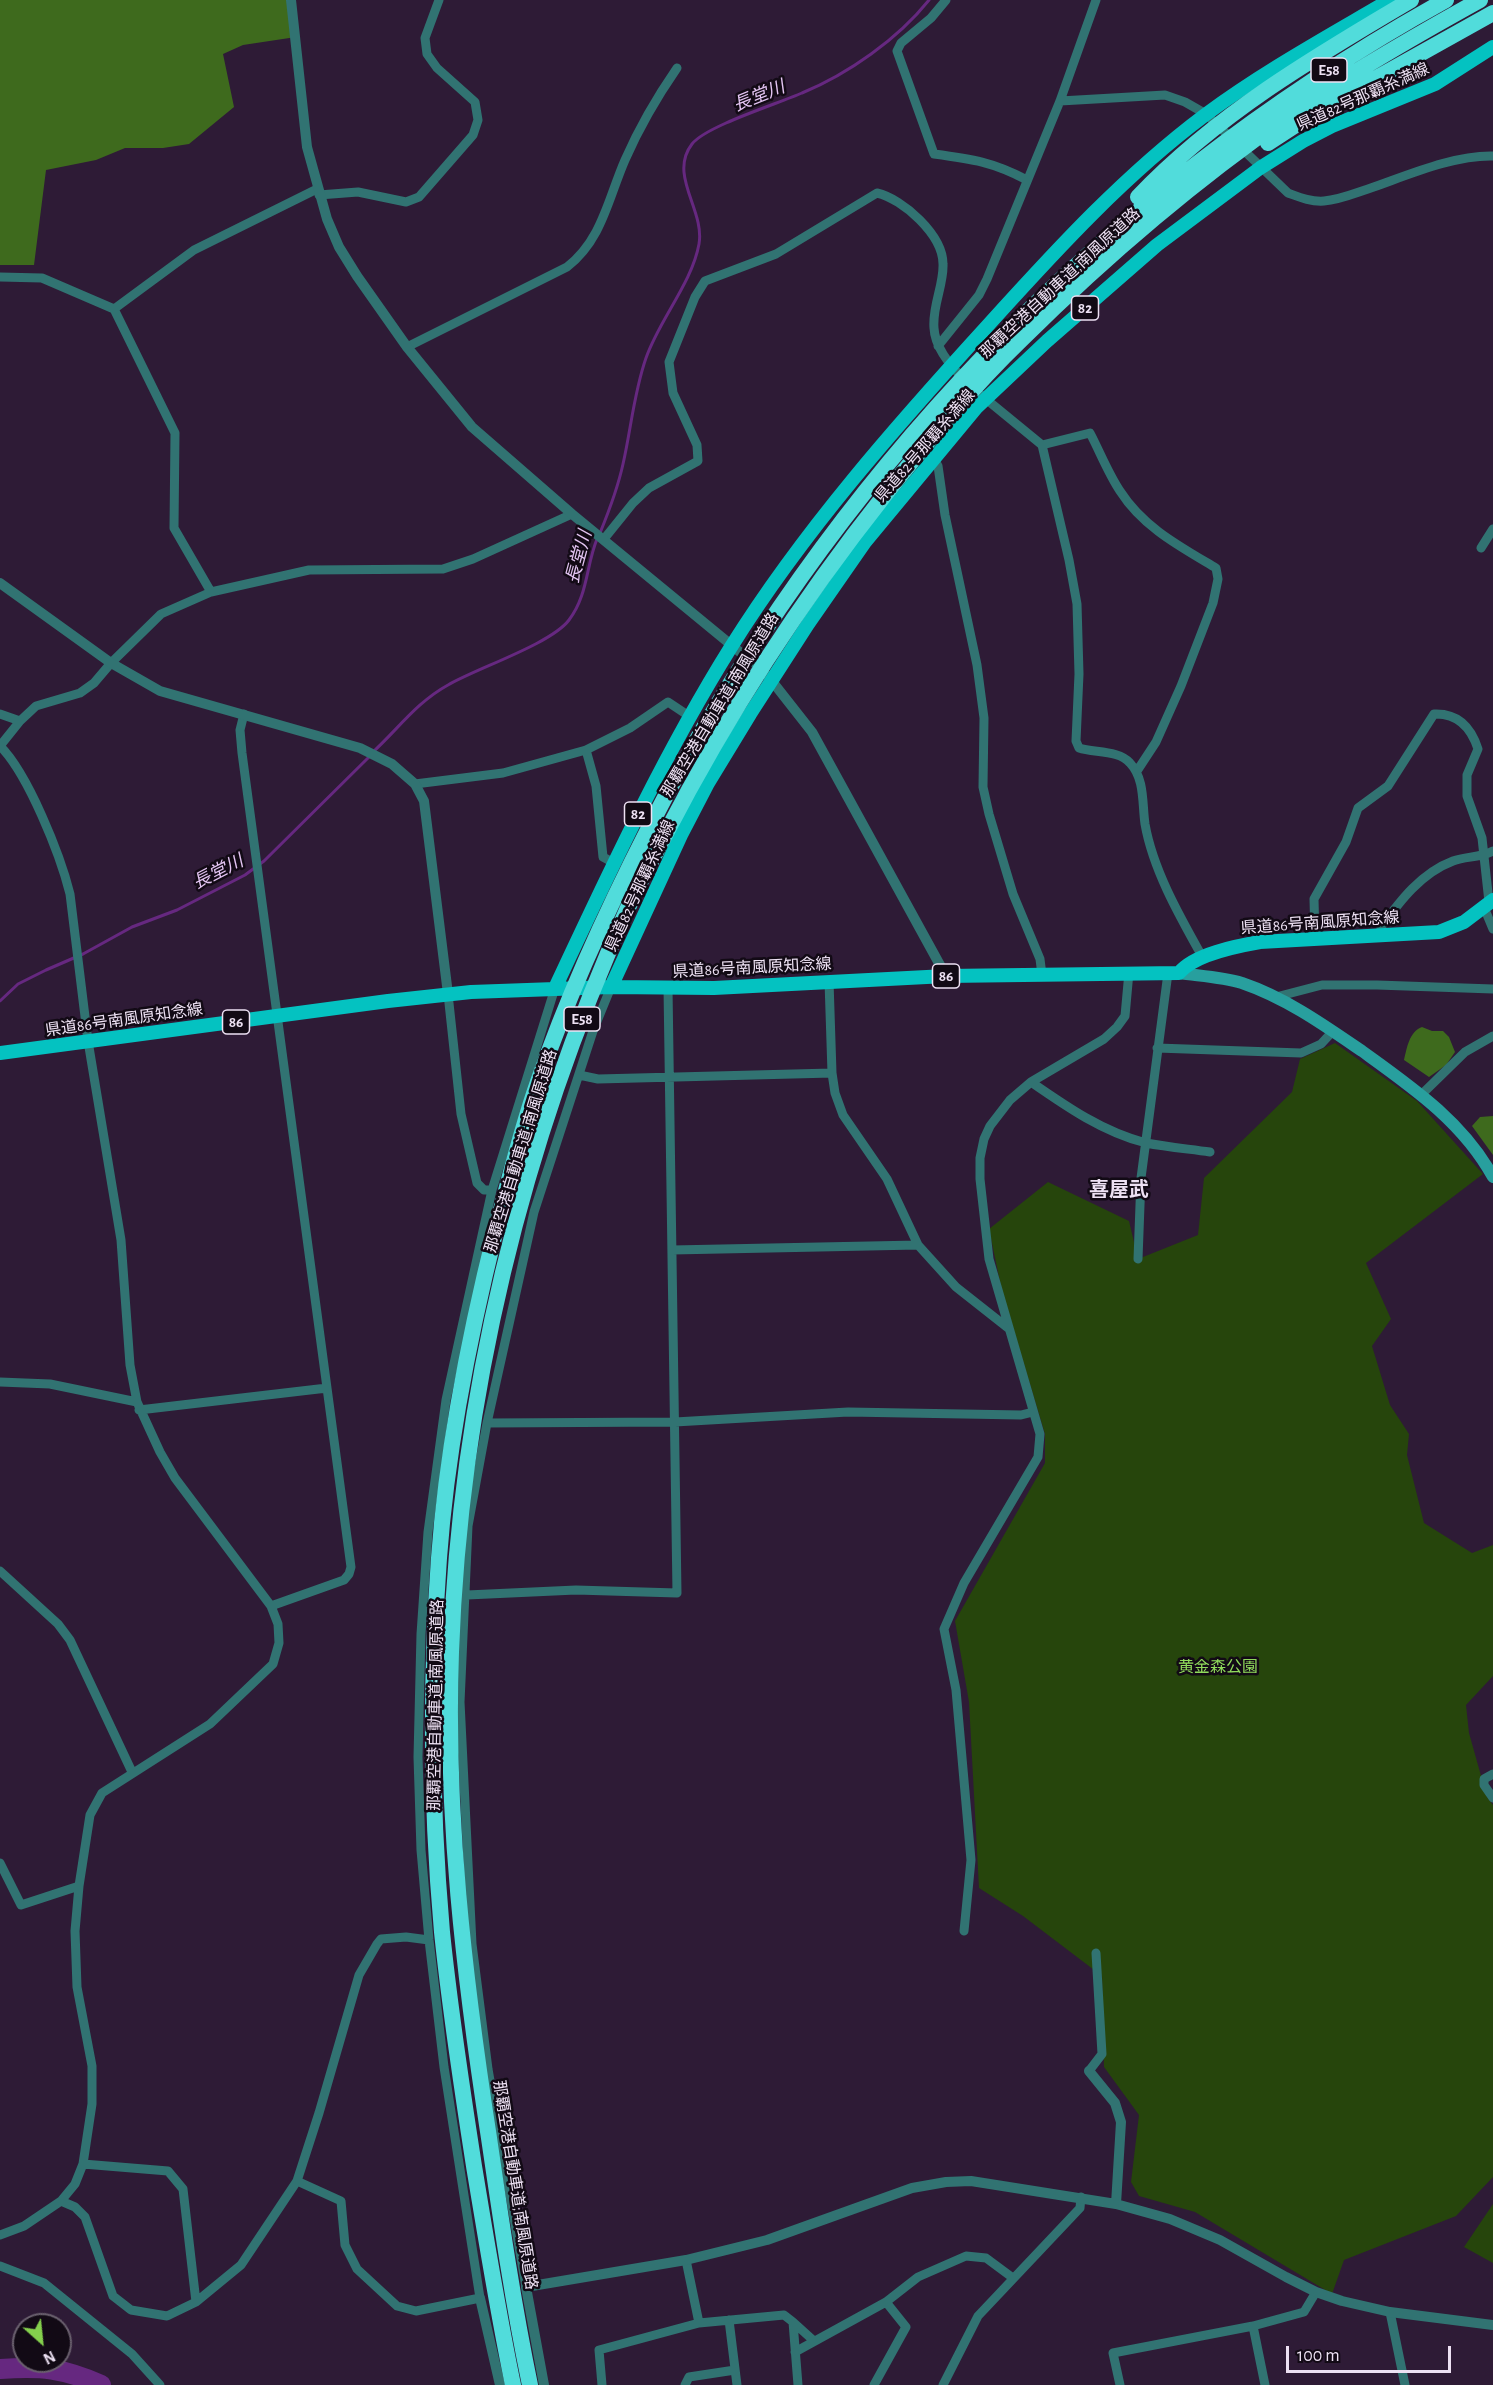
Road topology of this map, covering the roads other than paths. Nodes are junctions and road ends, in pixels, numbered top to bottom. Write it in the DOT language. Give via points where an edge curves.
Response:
graph roads {
  1 [pos="291,0"];
  2 [pos="439,0"];
  3 [pos="946,0"];
  4 [pos="1095,0"];
  5 [pos="1390,0"];
  6 [pos="1411,0"];
  7 [pos="1446,0"];
  8 [pos="1480,0"];
  9 [pos="1493,13"];
  10 [pos="1493,47"];
  11 [pos="677,68"];
  12 [pos="1060,101"];
  13 [pos="1206,114"];
  14 [pos="1493,156"];
  15 [pos="1260,168"];
  16 [pos="1027,180"];
  17 [pos="318,192"];
  18 [pos="1071,268"];
  19 [pos="0,277"];
  20 [pos="1087,278"];
  21 [pos="114,309"];
  22 [pos="939,346"];
  23 [pos="407,347"];
  24 [pos="950,366"];
  25 [pos="986,399"];
  26 [pos="1042,444"];
  27 [pos="933,457"];
  28 [pos="572,514"];
  29 [pos="1493,529"];
  30 [pos="604,539"];
  31 [pos="1481,548"];
  32 [pos="0,582"];
  33 [pos="211,592"];
  34 [pos="732,645"];
  35 [pos="111,663"];
  36 [pos="772,680"];
  37 [pos="0,714"];
  38 [pos="244,714"];
  39 [pos="689,716"];
  40 [pos="20,721"];
  41 [pos="0,746"];
  42 [pos="586,750"];
  43 [pos="1137,771"];
  44 [pos="415,784"];
  45 [pos="1489,853"];
  46 [pos="614,863"];
  47 [pos="1489,902"];
  48 [pos="1493,929"];
  49 [pos="1382,934"];
  50 [pos="1315,938"];
  51 [pos="1203,958"];
  52 [pos="1130,972"];
  53 [pos="1173,973"];
  54 [pos="1042,975"];
  55 [pos="946,976"];
  56 [pos="829,981"];
  57 [pos="611,987"];
  58 [pos="555,988"];
  59 [pos="668,988"];
  60 [pos="1493,989"];
  61 [pos="448,994"];
  62 [pos="1276,997"];
  63 [pos="277,1016"];
  64 [pos="1333,1031"];
  65 [pos="1493,1036"];
  66 [pos="88,1041"];
  67 [pos="1156,1048"];
  68 [pos="0,1053"];
  69 [pos="832,1073"];
  70 [pos="579,1075"];
  71 [pos="670,1077"];
  72 [pos="1031,1082"];
  73 [pos="1422,1094"];
  74 [pos="1145,1142"];
  75 [pos="1210,1152"];
  76 [pos="1493,1177"];
  77 [pos="492,1190"];
  78 [pos="918,1245"];
  79 [pos="672,1250"];
  80 [pos="1138,1259"];
  81 [pos="1008,1328"];
  82 [pos="0,1382"];
  83 [pos="327,1388"];
  84 [pos="138,1406"];
  85 [pos="1033,1412"];
  86 [pos="675,1422"];
  87 [pos="487,1423"];
  88 [pos="0,1571"];
  89 [pos="467,1595"];
  90 [pos="272,1606"];
  91 [pos="132,1772"];
  92 [pos="1493,1774"];
  93 [pos="1493,1798"];
  94 [pos="0,1863"];
  95 [pos="79,1886"];
  96 [pos="964,1931"];
  97 [pos="429,1940"];
  98 [pos="1096,1953"];
  99 [pos="1089,2071"];
  100 [pos="83,2164"];
  101 [pos="297,2181"];
  102 [pos="1081,2198"];
  103 [pos="61,2201"];
  104 [pos="1116,2204"];
  105 [pos="0,2235"];
  106 [pos="686,2260"];
  107 [pos="0,2266"];
  108 [pos="1013,2278"];
  109 [pos="526,2287"];
  110 [pos="1316,2292"];
  111 [pos="480,2298"];
  112 [pos="196,2302"];
  113 [pos="886,2302"];
  114 [pos="1390,2312"];
  115 [pos="729,2320"];
  116 [pos="793,2322"];
  117 [pos="699,2323"];
  118 [pos="1493,2325"];
  119 [pos="1253,2326"];
  120 [pos="814,2341"];
  121 [pos="795,2352"];
  122 [pos="735,2370"];
  123 [pos="160,2385"];
  124 [pos="500,2385"];
  125 [pos="513,2385"];
  126 [pos="530,2385"];
  127 [pos="544,2385"];
  128 [pos="602,2385"];
  129 [pos="685,2385"];
  130 [pos="737,2385"];
  131 [pos="798,2385"];
  132 [pos="874,2385"];
  133 [pos="942,2385"];
  134 [pos="1119,2385"];
  135 [pos="1265,2385"];
  136 [pos="1405,2385"];
  1 -- 17 [label="street" via="307,147"];
  2 -- 17 [label="street" via="425,38 427,54 475,102 478,120 473,135 419,197 406,202 358,192"];
  3 -- 16 [label="street" via="897,51 934,154 977,159 1002,166"];
  4 -- 12 [label="street"];
  5 -- 13 [label="main road, 県道82号那覇糸満線 / 82" via="1262,75"];
  6 -- 18 [label="highway" via="1304,63 1240,108 1143,191"];
  7 -- 18 [label="highway, 那覇空港自動車道;南風原道路 / E58" via="1267,111 1162,190"];
  8 -- 20 [label="highway, 那覇空港自動車道;南風原道路 / E58" via="1285,118 1177,201"];
  9 -- 20 [label="highway" via="1314,113"];
  10 -- 15 [label="main road, 県道82号那覇糸満線 / 82" via="1435,84 1332,126"];
  11 -- 23 [label="street" via="631,148 593,241 581,256 567,267"];
  12 -- 13 [label="street" via="1164,94"];
  12 -- 16 [label="street"];
  13 -- 15 [label="street"];
  13 -- 24 [label="main road, 県道82号那覇糸満線 / 82" via="1155,154 1073,231"];
  14 -- 15 [label="street" via="1439,165 1321,201 1288,193"];
  15 -- 25 [label="main road, 県道82号那覇糸満線 / 82" via="1157,245"];
  16 -- 22 [label="street" via="983,287"];
  17 -- 21 [label="street" via="194,249"];
  17 -- 23 [label="street" via="339,246"];
  18 -- 125 [label="highway, 那覇空港自動車道;南風原道路 / E58" via="1007,330 890,461 777,610 723,695 670,787 612,901 538,1082 511,1172 464,1370 450,1463 434,1650 433,1754 443,1937 461,2086"];
  19 -- 21 [label="street" via="42,278"];
  20 -- 126 [label="highway, 那覇空港自動車道;南風原道路 / E58" via="1018,342 910,464 792,619 738,704 685,795 629,905 589,1000 556,1088 502,1272 467,1466 451,1651 450,1753 461,1938 502,2230"];
  21 -- 33 [label="street" via="175,433 174,528"];
  22 -- 24 [label="street"];
  22 -- 30 [label="street" via="933,328 944,262 934,235 891,196 877,193 776,254 705,281 669,362 673,393 697,445 698,461 649,488"];
  23 -- 28 [label="street" via="472,427"];
  24 -- 25 [label="street"];
  24 -- 34 [label="main road, 県道82号那覇糸満線 / 82" via="851,482"];
  25 -- 26 [label="street"];
  25 -- 27 [label="main road, 県道82号那覇糸満線 / 82"];
  26 -- 43 [label="street" via="1077,604 1076,741 1079,748 1122,756"];
  26 -- 43 [label="street" via="1090,433 1119,490 1134,510 1162,536 1216,568 1213,603 1181,686 1156,742"];
  27 -- 36 [label="main road, 県道82号那覇糸満線 / 82" via="866,542"];
  27 -- 54 [label="street" via="938,466 977,665 984,718 983,787 1003,864 1040,959"];
  28 -- 30 [label="street"];
  28 -- 33 [label="street" via="443,569 309,570"];
  29 -- 31 [label="street"];
  30 -- 34 [label="street"];
  32 -- 35 [label="street"];
  33 -- 35 [label="street" via="160,615"];
  34 -- 36 [label="street"];
  34 -- 39 [label="main road, 県道82号那覇糸満線 / 82"];
  35 -- 38 [label="street" via="160,691"];
  35 -- 40 [label="street" via="80,693 36,706"];
  36 -- 55 [label="street" via="812,732"];
  36 -- 57 [label="main road, 県道82号那覇糸満線 / 82" via="708,783"];
  37 -- 40 [label="street"];
  38 -- 44 [label="street" via="360,748 392,764"];
  38 -- 63 [label="street" via="240,730 242,753"];
  39 -- 42 [label="street" via="668,702 630,728"];
  39 -- 46 [label="main road, 県道82号那覇糸満線 / 82"];
  40 -- 41 [label="street"];
  41 -- 66 [label="street" via="13,759 28,788 65,873"];
  42 -- 44 [label="street" via="503,773"];
  42 -- 46 [label="street" via="596,786 603,857"];
  43 -- 51 [label="street" via="1148,837 1176,908"];
  44 -- 61 [label="street" via="424,801"];
  45 -- 47 [label="street"];
  45 -- 49 [label="street" via="1450,862 1427,876 1402,899 1381,927"];
  45 -- 50 [label="street" via="1467,796 1467,775 1478,749 1475,738 1465,724 1448,713 1434,714 1388,786 1358,808 1346,842 1314,899"];
  46 -- 58 [label="main road, 県道82号那覇糸満線 / 82"];
  47 -- 48 [label="street"];
  47 -- 49 [label="main road, 県道86号南風原知念線" via="1453,928"];
  49 -- 50 [label="main road, 県道86号南風原知念線"];
  50 -- 51 [label="main road, 県道86号南風原知念線" via="1234,946"];
  51 -- 53 [label="main road, 県道86号南風原知念線"];
  52 -- 53 [label="main road, 県道86号南風原知念線 / 86"];
  52 -- 54 [label="main road, 県道86号南風原知念線 / 86"];
  52 -- 72 [label="street" via="1125,1016 1117,1027 1104,1039"];
  53 -- 62 [label="main road" via="1241,983"];
  53 -- 67 [label="street"];
  54 -- 55 [label="main road, 県道86号南風原知念線 / 86"];
  55 -- 56 [label="main road, 県道86号南風原知念線 / 86"];
  56 -- 59 [label="main road, 県道86号南風原知念線 / 86"];
  56 -- 69 [label="street"];
  57 -- 58 [label="main road, 県道86号南風原知念線 / 86"];
  57 -- 59 [label="main road, 県道86号南風原知念線 / 86"];
  57 -- 70 [label="street"];
  58 -- 61 [label="main road, 県道86号南風原知念線 / 86"];
  58 -- 77 [label="street"];
  59 -- 71 [label="street"];
  60 -- 62 [label="street" via="1322,985"];
  61 -- 63 [label="main road, 県道86号南風原知念線 / 86"];
  61 -- 77 [label="street" via="464,1125 477,1183 484,1190"];
  62 -- 64 [label="main road"];
  63 -- 66 [label="main road, 県道86号南風原知念線 / 86"];
  63 -- 83 [label="street"];
  64 -- 67 [label="street" via="1321,1044 1301,1053"];
  64 -- 73 [label="main road"];
  65 -- 73 [label="street" via="1465,1052"];
  66 -- 68 [label="main road, 県道86号南風原知念線 / 86"];
  66 -- 84 [label="street" via="122,1240 130,1365"];
  67 -- 74 [label="street"];
  69 -- 71 [label="street"];
  69 -- 78 [label="street" via="843,1115 887,1179"];
  70 -- 71 [label="street" via="598,1079"];
  70 -- 87 [label="street" via="534,1212"];
  71 -- 79 [label="street"];
  72 -- 74 [label="street" via="1102,1127"];
  72 -- 81 [label="street" via="998,1114 984,1139 980,1158 989,1259"];
  73 -- 76 [label="main road" via="1470,1142"];
  74 -- 75 [label="street"];
  74 -- 80 [label="street"];
  77 -- 97 [label="street" via="446,1401 428,1532 418,1757"];
  78 -- 79 [label="street"];
  78 -- 81 [label="street" via="956,1287"];
  79 -- 86 [label="street"];
  81 -- 85 [label="street"];
  82 -- 84 [label="street" via="50,1384"];
  83 -- 84 [label="street"];
  83 -- 90 [label="street" via="350,1574 344,1580"];
  84 -- 90 [label="street" via="175,1478"];
  85 -- 86 [label="street" via="848,1412"];
  85 -- 96 [label="street" via="1040,1434 1038,1457 964,1582 944,1629 956,1690 971,1860"];
  86 -- 87 [label="street"];
  86 -- 89 [label="street" via="676,1593 576,1590"];
  87 -- 89 [label="street" via="468,1526"];
  88 -- 91 [label="street" via="70,1640"];
  89 -- 109 [label="street" via="460,1702 472,1944 488,2069"];
  90 -- 91 [label="street" via="279,1643 273,1664 210,1724"];
  91 -- 95 [label="street" via="102,1793 90,1815"];
  92 -- 93 [label="street" via="1484,1779"];
  94 -- 95 [label="street" via="21,1905"];
  95 -- 100 [label="street" via="75,1931 77,1987 92,2066 92,2104"];
  97 -- 101 [label="street" via="381,1939 359,1975"];
  97 -- 111 [label="street" via="444,2067"];
  98 -- 99 [label="street" via="1102,2054"];
  99 -- 104 [label="street" via="1115,2103 1121,2122"];
  100 -- 103 [label="street" via="75,2184"];
  100 -- 112 [label="street" via="168,2171 183,2189"];
  101 -- 111 [label="street" via="341,2201 345,2245 357,2269 397,2306 416,2311"];
  101 -- 112 [label="street" via="241,2265"];
  102 -- 104 [label="street"];
  102 -- 106 [label="street" via="982,2182 928,2185 891,2194 767,2240"];
  102 -- 108 [label="street" via="1080,2208"];
  103 -- 105 [label="street" via="24,2226"];
  103 -- 112 [label="street" via="85,2217 113,2296 131,2310 167,2316"];
  104 -- 110 [label="street" via="1195,2228"];
  106 -- 109 [label="street"];
  106 -- 117 [label="street"];
  107 -- 123 [label="street" via="44,2283 132,2354"];
  108 -- 113 [label="street" via="986,2258 966,2256 918,2277"];
  108 -- 133 [label="street" via="978,2316"];
  109 -- 127 [label="street"];
  110 -- 114 [label="street"];
  110 -- 119 [label="street" via="1304,2312"];
  111 -- 124 [label="street"];
  113 -- 120 [label="street"];
  113 -- 132 [label="street" via="906,2327"];
  114 -- 118 [label="street"];
  114 -- 136 [label="street"];
  115 -- 116 [label="street" via="784,2315"];
  115 -- 117 [label="street"];
  115 -- 122 [label="street"];
  116 -- 120 [label="street"];
  116 -- 121 [label="street"];
  117 -- 128 [label="street" via="598,2350"];
  119 -- 134 [label="street" via="1113,2353"];
  119 -- 135 [label="street"];
  120 -- 121 [label="street"];
  121 -- 131 [label="street"];
  122 -- 129 [label="street" via="689,2377"];
  122 -- 130 [label="street"];
}
